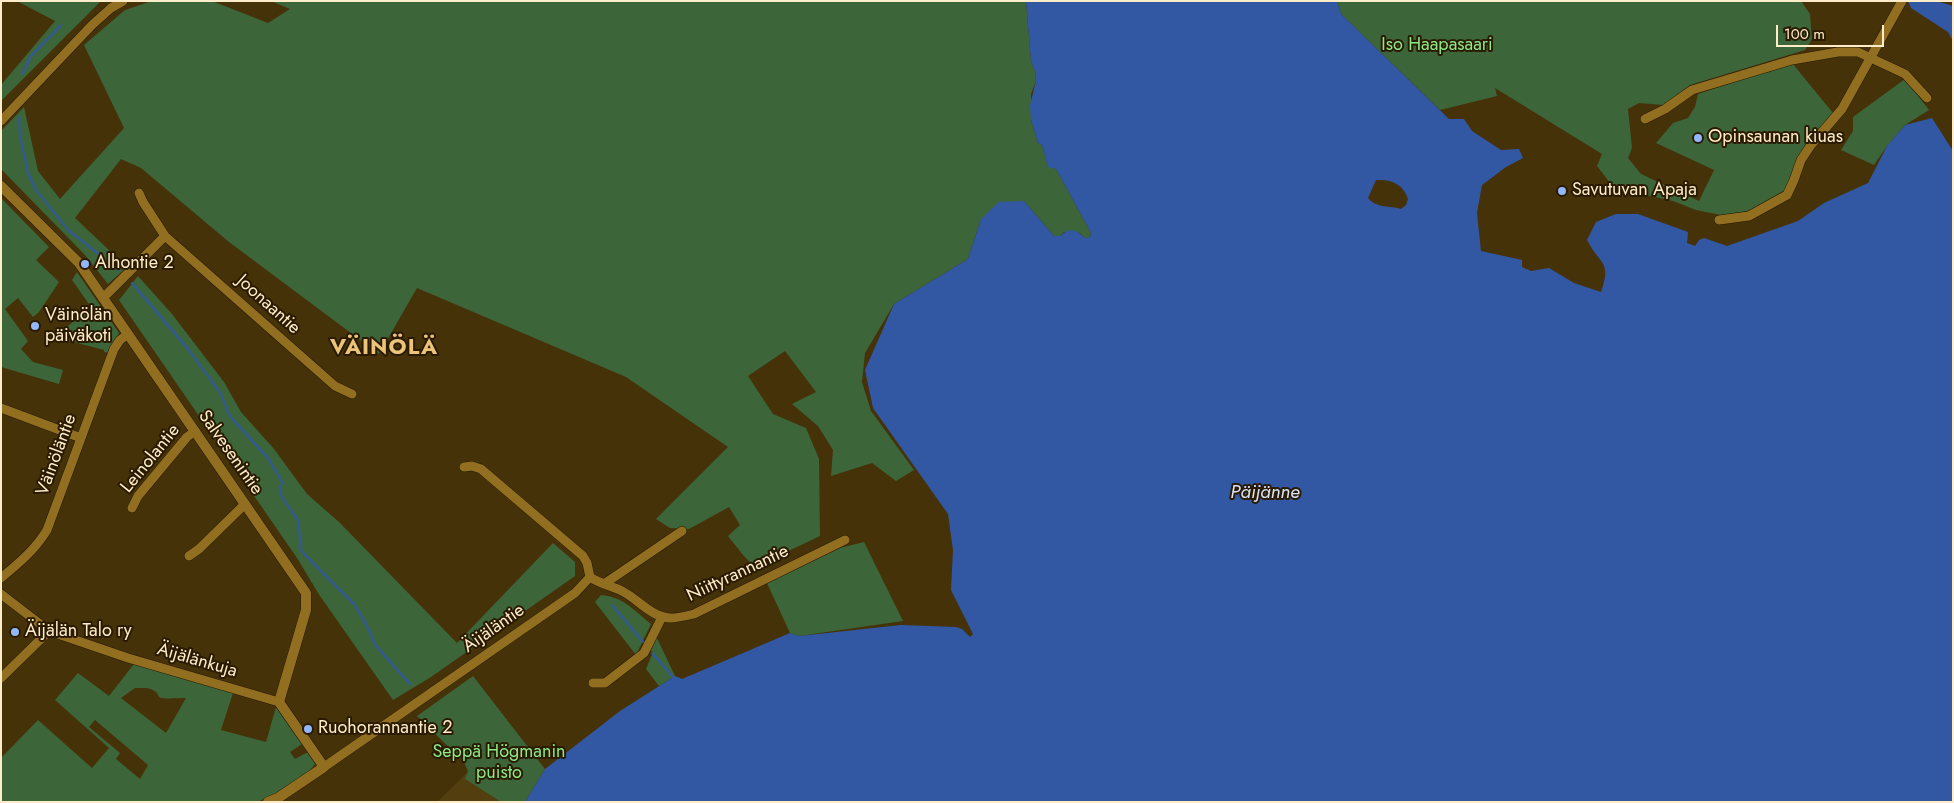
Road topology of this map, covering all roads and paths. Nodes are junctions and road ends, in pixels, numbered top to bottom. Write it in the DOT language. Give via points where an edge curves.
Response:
graph roads {
  1 [pos="123,1"];
  2 [pos="1902,1"];
  3 [pos="1871,58"];
  4 [pos="1928,98"];
  5 [pos="1645,119"];
  6 [pos="1,121"];
  7 [pos="1,186"];
  8 [pos="139,193"];
  9 [pos="1719,220"];
  10 [pos="165,236"];
  11 [pos="103,298"];
  12 [pos="128,334"];
  13 [pos="352,394"];
  14 [pos="1,408"];
  15 [pos="195,431"];
  16 [pos="81,438"];
  17 [pos="464,467"];
  18 [pos="245,504"];
  19 [pos="132,508"];
  20 [pos="682,530"];
  21 [pos="845,540"];
  22 [pos="189,556"];
  23 [pos="590,577"];
  24 [pos="1,578"];
  25 [pos="604,584"];
  26 [pos="1,594"];
  27 [pos="662,617"];
  28 [pos="49,631"];
  29 [pos="1,678"];
  30 [pos="592,683"];
  31 [pos="279,702"];
  32 [pos="324,767"];
  33 [pos="268,802"];
  1 -- 6 [label="street" via="92,25"];
  2 -- 3 [label="street"];
  3 -- 4 [label="street" via="1905,74"];
  3 -- 5 [label="street" via="1858,52 1838,52 1792,60 1692,90"];
  3 -- 9 [label="street" via="1842,109 1801,160 1787,195 1749,216"];
  7 -- 11 [label="street, Salvesenintie" via="79,263"];
  8 -- 10 [label="street, Joonaantie"];
  10 -- 11 [label="street"];
  10 -- 13 [label="street, Joonaantie" via="335,386"];
  11 -- 12 [label="street, Salvesenintie"];
  12 -- 15 [label="street, Salvesenintie"];
  12 -- 16 [label="street, Väinöläntie" via="114,349"];
  14 -- 16 [label="street"];
  15 -- 18 [label="street, Salvesenintie"];
  15 -- 19 [label="street, Leinolantie" via="138,496"];
  16 -- 24 [label="street, Väinöläntie" via="47,530 38,545"];
  17 -- 23 [label="street" via="481,469 584,556"];
  18 -- 22 [label="street"];
  18 -- 31 [label="street, Salvesenintie" via="306,593 306,610"];
  20 -- 25 [label="street"];
  21 -- 27 [label="street, Niittyrannantie" via="694,614"];
  23 -- 25 [label="street"];
  23 -- 32 [label="street, Äijäläntie" via="575,593"];
  25 -- 27 [label="street" via="627,594"];
  26 -- 28 [label="street, Äijälänkuja"];
  27 -- 30 [label="street" via="644,652 604,683"];
  28 -- 29 [label="street"];
  28 -- 31 [label="street, Äijälänkuja"];
  31 -- 32 [label="street"];
  32 -- 33 [label="street, Äijäläntie"];
}
